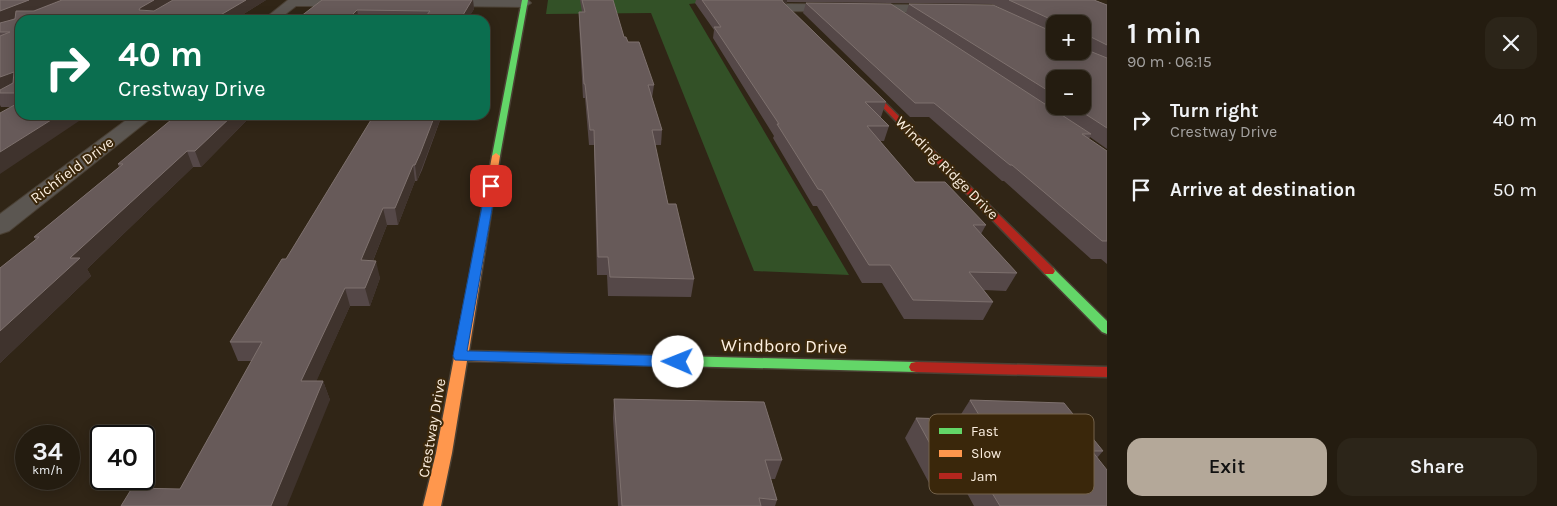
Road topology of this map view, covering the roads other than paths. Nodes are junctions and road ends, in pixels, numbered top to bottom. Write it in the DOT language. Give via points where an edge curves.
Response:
graph roads {
  1 [pos="295,1"];
  2 [pos="525,1"];
  3 [pos="369,2"];
  4 [pos="426,2"];
  5 [pos="787,8"];
  6 [pos="954,10"];
  7 [pos="277,15"];
  8 [pos="801,22"];
  9 [pos="850,71"];
  10 [pos="138,120"];
  11 [pos="0,226"];
  12 [pos="1107,328"];
  13 [pos="460,356"];
  14 [pos="1103,375"];
  15 [pos="432,506"];
  1 -- 3 [label="street"];
  1 -- 7 [label="street"];
  2 -- 4 [label="street"];
  2 -- 13 [label="street, Crestway Drive"];
  5 -- 6 [label="street"];
  5 -- 8 [label="street"];
  9 -- 12 [label="street, Winding Ridge Drive"];
  10 -- 11 [label="street, Richfield Drive"];
  13 -- 14 [label="street, Windboro Drive"];
  13 -- 15 [label="street, Crestway Drive"];
}
